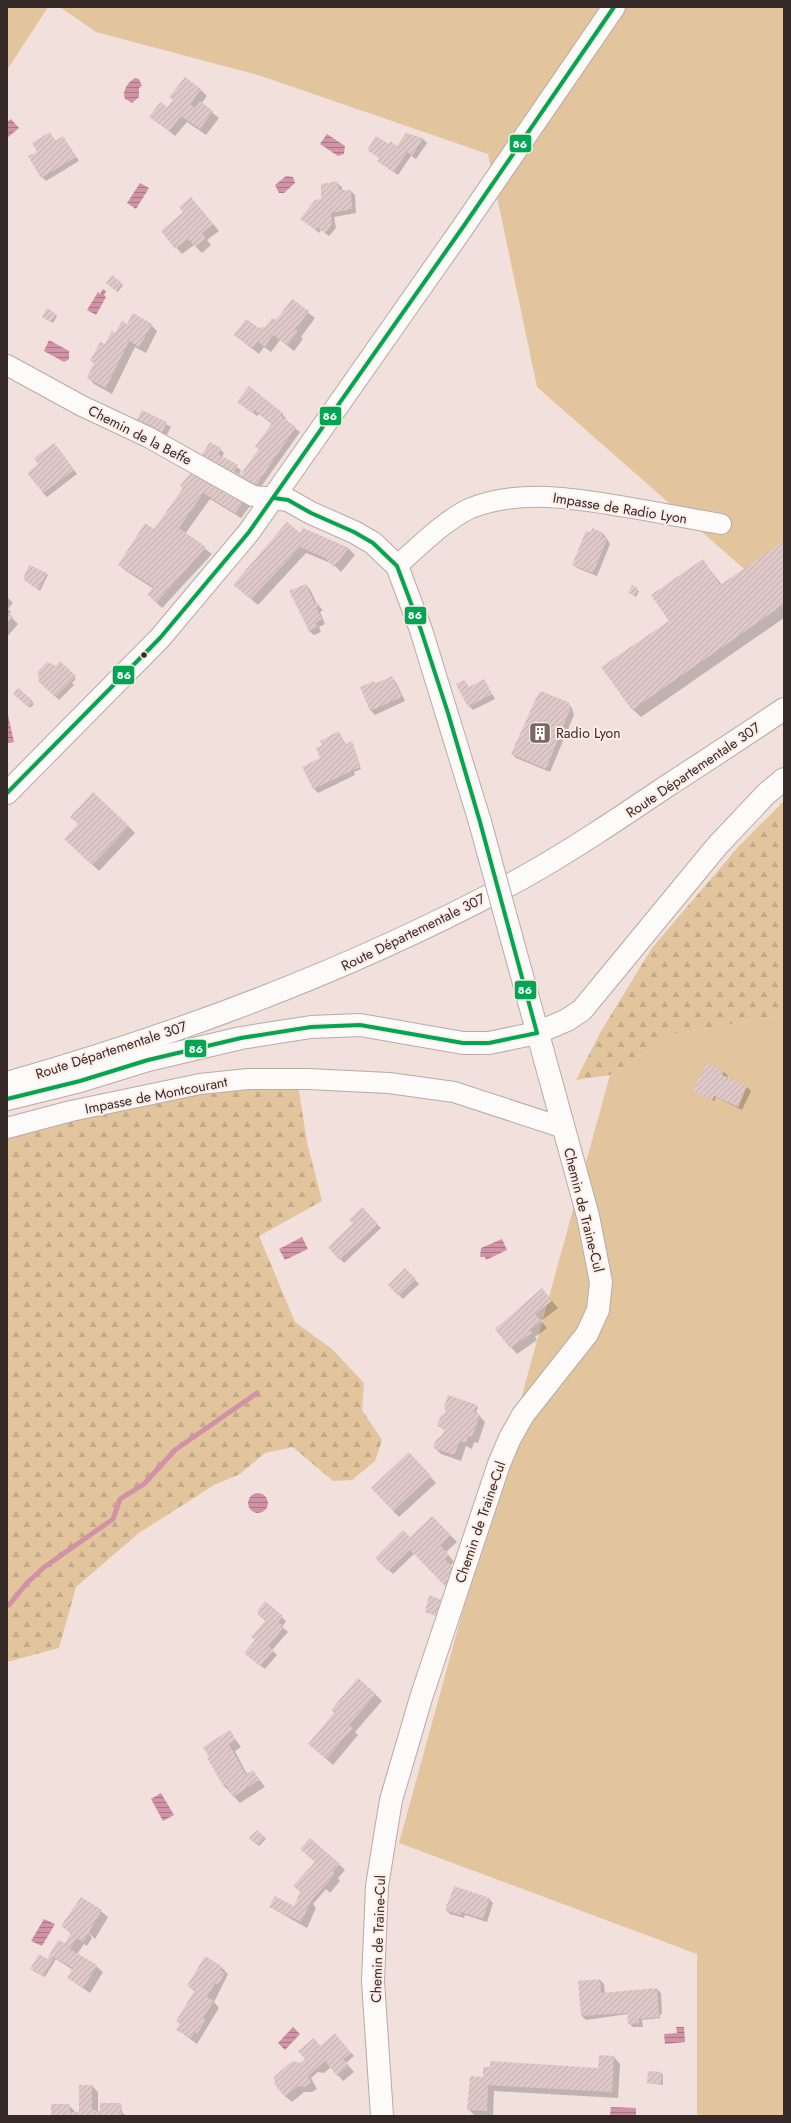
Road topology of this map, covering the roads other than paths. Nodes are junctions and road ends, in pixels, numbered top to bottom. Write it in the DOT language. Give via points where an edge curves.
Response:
graph roads {
  1 [pos="614,7"];
  2 [pos="7,365"];
  3 [pos="274,498"];
  4 [pos="721,524"];
  5 [pos="397,566"];
  6 [pos="784,709"];
  7 [pos="784,779"];
  8 [pos="13,788"];
  9 [pos="7,807"];
  10 [pos="538,1033"];
  11 [pos="7,1083"];
  12 [pos="7,1099"];
  13 [pos="7,1128"];
  14 [pos="564,1128"];
  15 [pos="382,2116"];
  1 -- 3 [label="street"];
  2 -- 3 [label="street, Chemin de la Beffe" via="82,406 148,437 253,496"];
  3 -- 5 [label="street, Chemin de Traine-Cul" via="288,500 354,532 373,543"];
  3 -- 8 [label="street" via="199,594 160,638"];
  4 -- 5 [label="street, Impasse de Radio Lyon" via="542,496 499,500 469,509 438,530"];
  5 -- 10 [label="street, Chemin de Traine-Cul, bridge" via="421,630 480,822"];
  6 -- 11 [label="street, Route Départementale 307" via="571,849 525,876 408,936 276,993 56,1070"];
  7 -- 10 [label="street" via="766,794 717,846 582,1010"];
  8 -- 9 [label="street"];
  10 -- 12 [label="street" via="490,1043 463,1043 360,1025 311,1027 248,1037 156,1058"];
  10 -- 14 [label="street, Chemin de Traine-Cul"];
  13 -- 14 [label="street, Impasse de Montcourant" via="71,1111 200,1084 248,1079 308,1079 389,1083 454,1092"];
  14 -- 15 [label="street, Chemin de Traine-Cul" via="598,1258 602,1282 598,1310 587,1334 535,1399 510,1438 457,1588 391,1800 377,1886 373,1981"];
}
